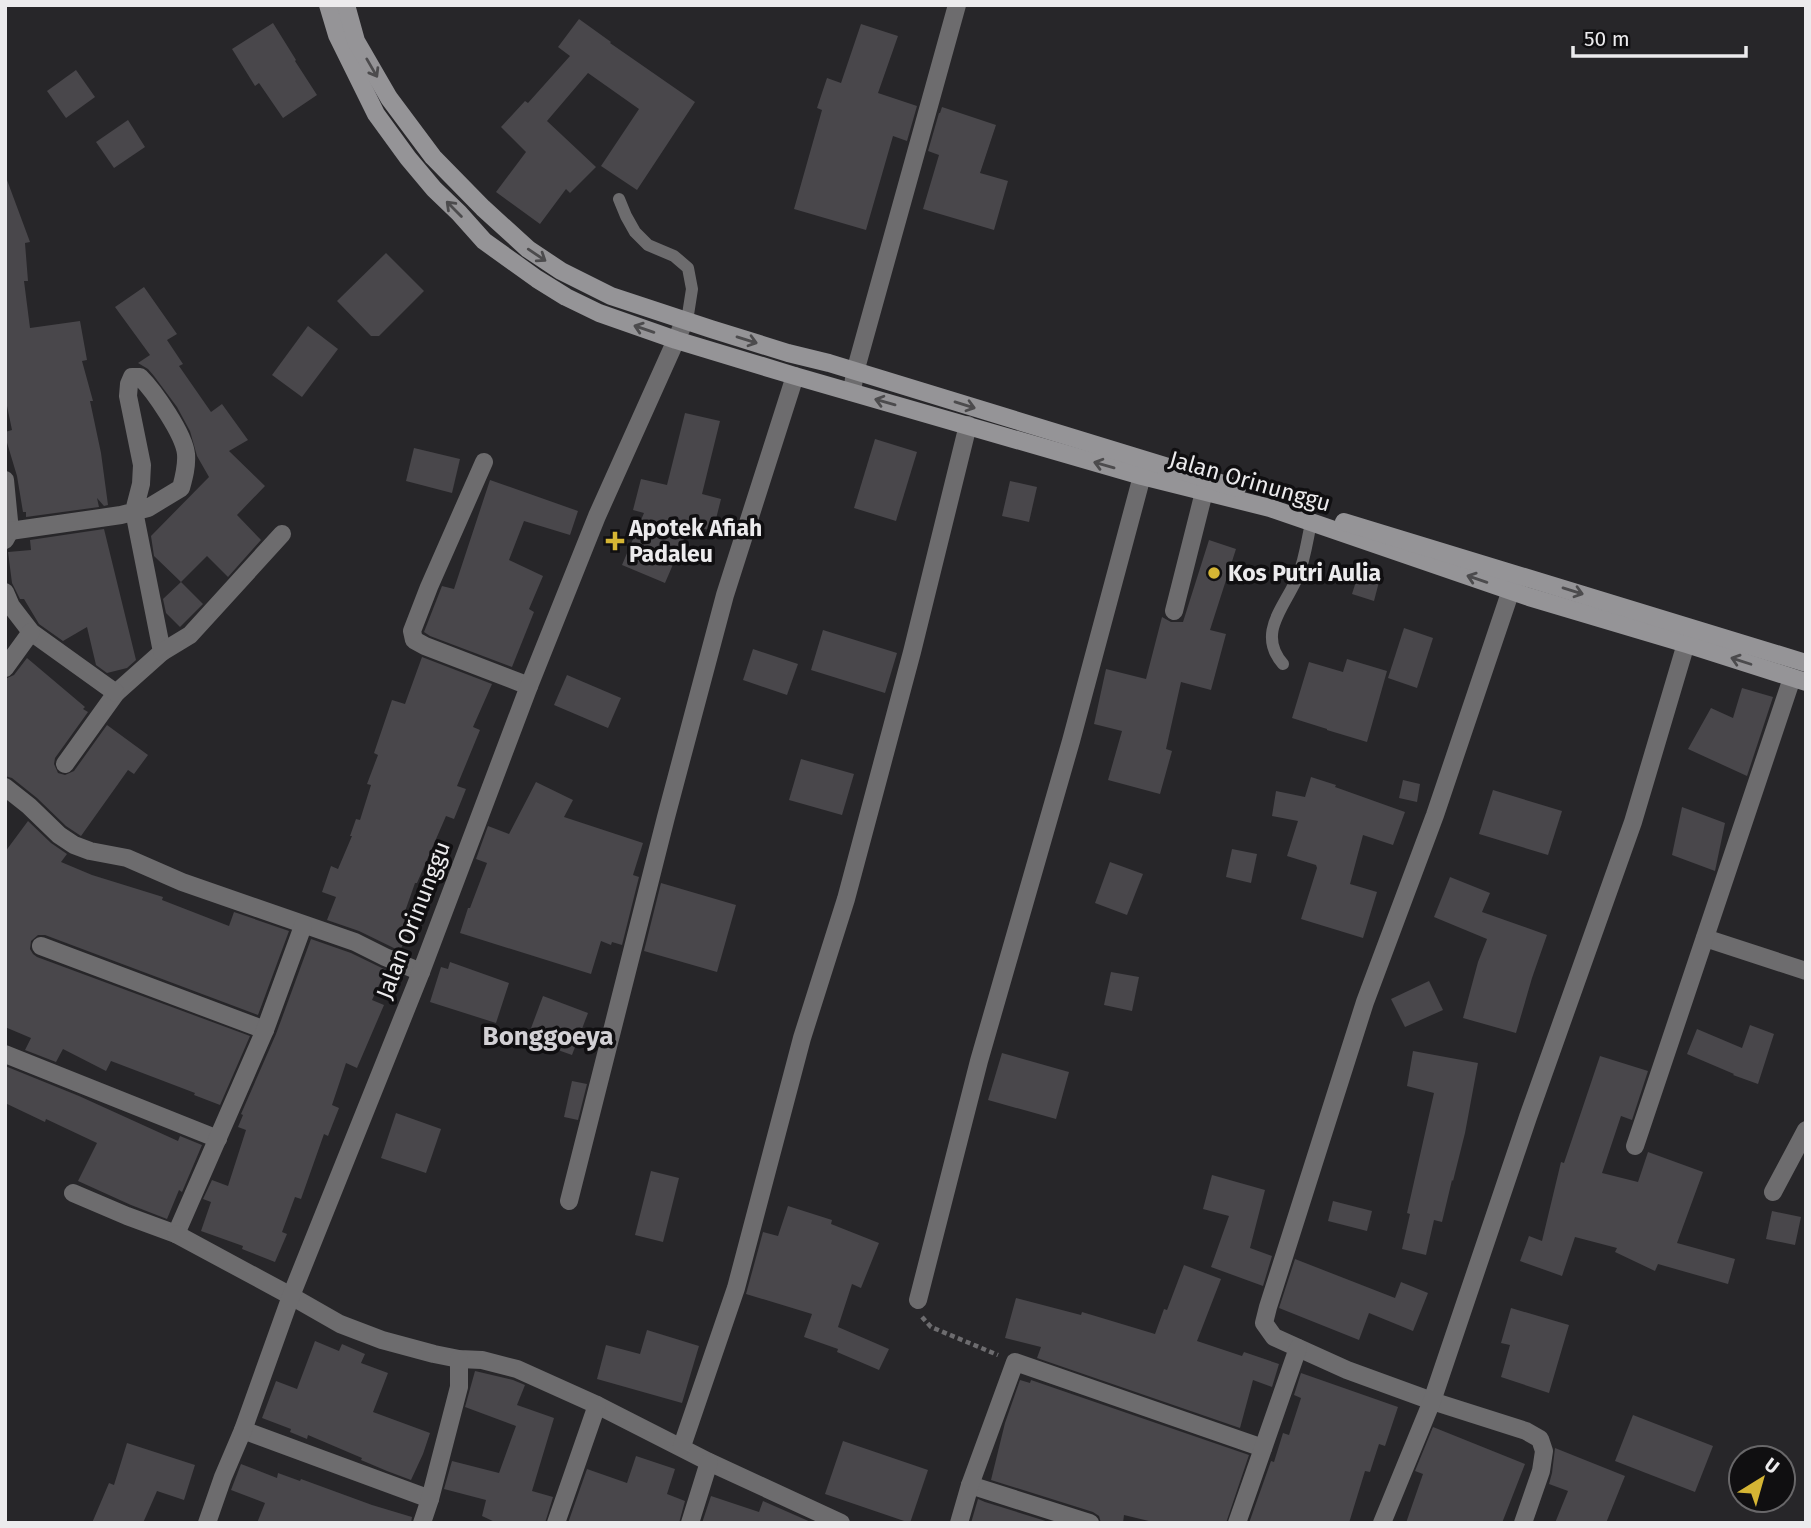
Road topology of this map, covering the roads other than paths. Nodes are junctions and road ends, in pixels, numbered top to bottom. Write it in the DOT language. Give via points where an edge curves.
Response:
graph roads {
  1 [pos="328,5"];
  2 [pos="346,5"];
  3 [pos="957,5"];
  4 [pos="619,199"];
  5 [pos="686,320"];
  6 [pos="676,340"];
  7 [pos="855,372"];
  8 [pos="795,376"];
  9 [pos="852,392"];
  10 [pos="968,425"];
  11 [pos="484,462"];
  12 [pos="1142,476"];
  13 [pos="5,480"];
  14 [pos="1204,492"];
  15 [pos="1242,495"];
  16 [pos="1271,505"];
  17 [pos="134,510"];
  18 [pos="1311,523"];
  19 [pos="282,534"];
  20 [pos="8,535"];
  21 [pos="1511,590"];
  22 [pos="5,592"];
  23 [pos="1174,611"];
  24 [pos="32,632"];
  25 [pos="1689,636"];
  26 [pos="162,652"];
  27 [pos="1806,663"];
  28 [pos="1283,664"];
  29 [pos="5,668"];
  30 [pos="1799,680"];
  31 [pos="529,686"];
  32 [pos="116,693"];
  33 [pos="65,764"];
  34 [pos="5,787"];
  35 [pos="303,926"];
  36 [pos="1705,937"];
  37 [pos="40,946"];
  38 [pos="1806,971"];
  39 [pos="421,972"];
  40 [pos="265,1030"];
  41 [pos="5,1054"];
  42 [pos="1806,1130"];
  43 [pos="218,1139"];
  44 [pos="1635,1146"];
  45 [pos="1773,1192"];
  46 [pos="73,1193"];
  47 [pos="569,1200"];
  48 [pos="176,1234"];
  49 [pos="291,1296"];
  50 [pos="918,1300"];
  51 [pos="1298,1348"];
  52 [pos="459,1359"];
  53 [pos="1432,1401"];
  54 [pos="597,1405"];
  55 [pos="243,1430"];
  56 [pos="682,1447"];
  57 [pos="1263,1448"];
  58 [pos="709,1462"];
  59 [pos="970,1485"];
  60 [pos="430,1499"];
  61 [pos="834,1521"];
  62 [pos="207,1523"];
  63 [pos="422,1523"];
  64 [pos="556,1523"];
  65 [pos="690,1523"];
  66 [pos="959,1523"];
  67 [pos="1090,1523"];
  68 [pos="1237,1523"];
  69 [pos="1382,1523"];
  70 [pos="1523,1523"];
  6 -- 1 [label="street, Jalan Orinunggu, one-way" via="566,297 484,241 434,189 376,114 337,35"];
  2 -- 5 [label="street, Jalan Orinunggu, one-way" via="356,41 389,98 433,157 482,208 561,271 611,296"];
  3 -- 7 [label="street"];
  4 -- 5 [label="lane" via="635,232 648,245 688,268 691,289"];
  5 -- 6 [label="street, Jalan Orinunggu"];
  5 -- 7 [label="street, Jalan Orinunggu, one-way"];
  6 -- 8 [label="street, Jalan Orinunggu"];
  6 -- 31 [label="street, Jalan Orinunggu" via="597,516"];
  7 -- 9 [label="street"];
  7 -- 15 [label="street, Jalan Orinunggu, one-way"];
  8 -- 9 [label="street, Jalan Orinunggu"];
  8 -- 47 [label="street" via="725,594"];
  10 -- 9 [label="street, Jalan Orinunggu, one-way"];
  12 -- 10 [label="street, Jalan Orinunggu, one-way"];
  10 -- 56 [label="street" via="846,900 803,1038 736,1288"];
  11 -- 31 [label="street" via="412,631 414,640 425,646"];
  12 -- 14 [label="street, Jalan Orinunggu"];
  12 -- 50 [label="street" via="979,1061"];
  13 -- 20 [label="street"];
  14 -- 15 [label="street, Jalan Orinunggu"];
  14 -- 23 [label="street"];
  15 -- 16 [label="street, Jalan Orinunggu"];
  16 -- 18 [label="street, Jalan Orinunggu"];
  16 -- 25 [label="street, Jalan Orinunggu, one-way"];
  17 -- 17 [label="street" via="154,505 181,488 186,452 172,421 140,377 132,377 128,396 142,465"];
  17 -- 20 [label="street"];
  17 -- 26 [label="street"];
  21 -- 18 [label="street, Jalan Orinunggu, one-way"];
  18 -- 28 [label="lane" via="1298,575 1270,638"];
  19 -- 26 [label="street" via="190,635"];
  21 -- 25 [label="street, Jalan Orinunggu"];
  21 -- 51 [label="street" via="1366,1002 1268,1307 1264,1323 1274,1337"];
  22 -- 24 [label="street"];
  24 -- 29 [label="street"];
  24 -- 32 [label="street"];
  25 -- 27 [label="street, Jalan Orinunggu"];
  30 -- 25 [label="street, Jalan Orinunggu, one-way"];
  25 -- 53 [label="street" via="1633,822"];
  26 -- 32 [label="street"];
  30 -- 36 [label="street"];
  31 -- 39 [label="street, Jalan Orinunggu"];
  32 -- 33 [label="street"];
  34 -- 35 [label="street" via="74,845 127,858"];
  35 -- 39 [label="street" via="355,942"];
  35 -- 40 [label="street"];
  36 -- 38 [label="street"];
  36 -- 44 [label="street"];
  37 -- 40 [label="street"];
  39 -- 49 [label="street, Jalan Orinunggu"];
  40 -- 43 [label="street"];
  41 -- 43 [label="street"];
  42 -- 45 [label="street"];
  43 -- 48 [label="street"];
  46 -- 48 [label="street"];
  48 -- 49 [label="street"];
  49 -- 52 [label="street" via="340,1324 382,1340"];
  49 -- 55 [label="street, Jalan Orinunggu"];
  51 -- 53 [label="street"];
  51 -- 57 [label="street"];
  52 -- 54 [label="street" via="517,1368"];
  52 -- 60 [label="street" via="459,1387"];
  53 -- 69 [label="street"];
  53 -- 70 [label="street" via="1526,1431 1540,1440 1544,1451 1541,1471"];
  54 -- 56 [label="street"];
  54 -- 64 [label="street"];
  55 -- 60 [label="street"];
  55 -- 62 [label="street, Jalan Orinunggu"];
  56 -- 58 [label="street"];
  57 -- 59 [label="street" via="1015,1362"];
  57 -- 68 [label="street"];
  58 -- 61 [label="street"];
  58 -- 65 [label="street"];
  59 -- 66 [label="street"];
  59 -- 67 [label="street"];
  60 -- 63 [label="street"];
}
